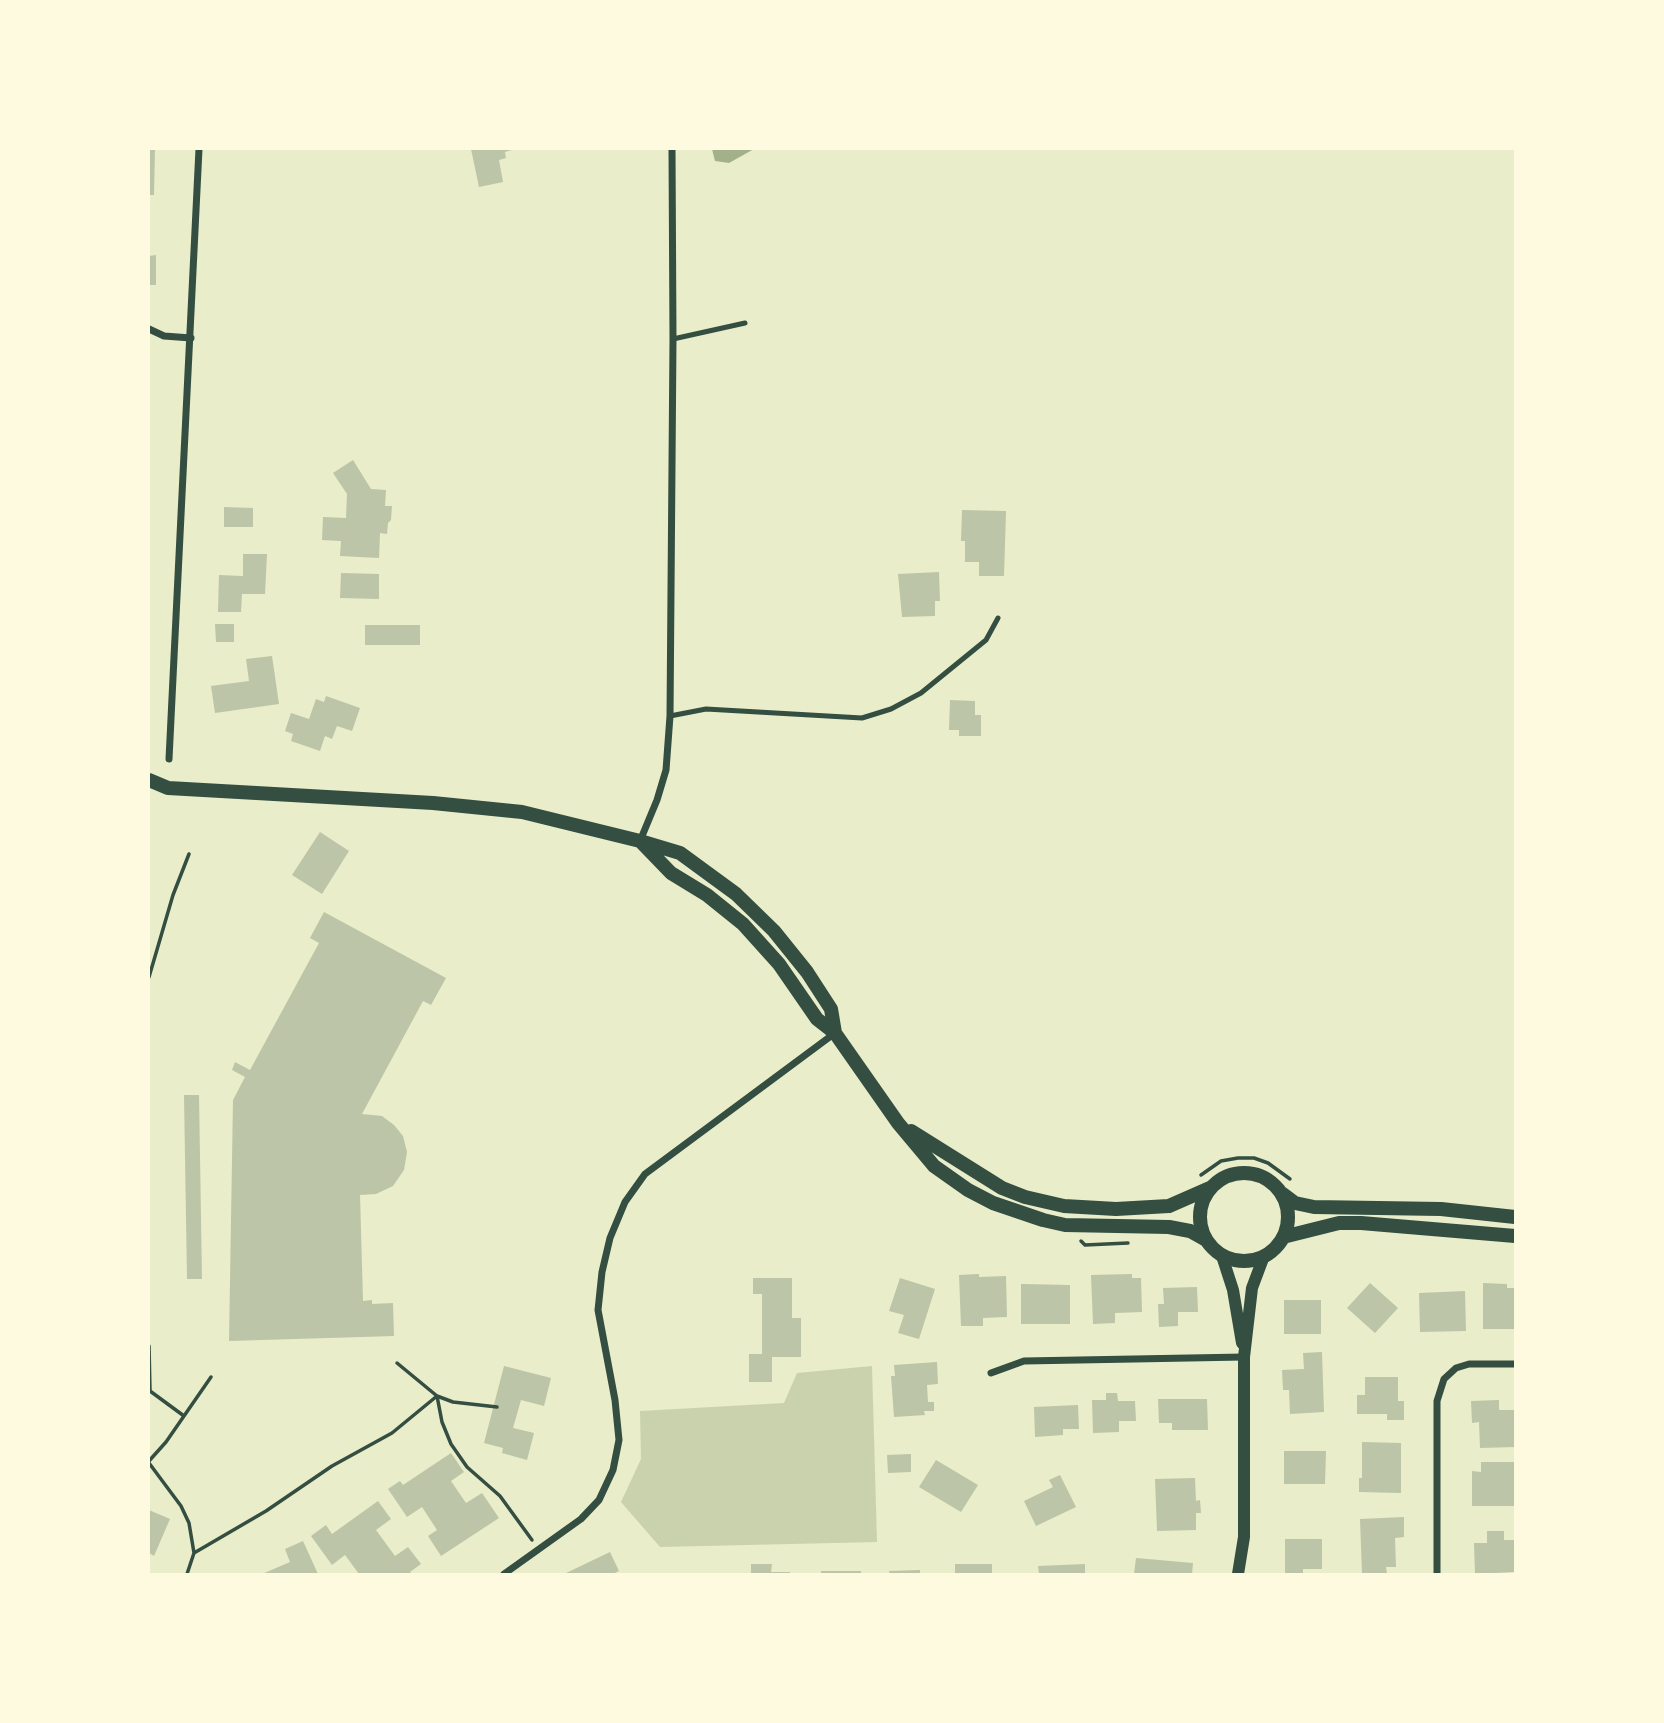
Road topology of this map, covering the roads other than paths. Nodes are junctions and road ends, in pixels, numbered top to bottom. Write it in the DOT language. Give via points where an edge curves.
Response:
graph roads {
  1 [pos="199,149"];
  2 [pos="672,149"];
  3 [pos="745,323"];
  4 [pos="149,328"];
  5 [pos="191,338"];
  6 [pos="673,338"];
  7 [pos="998,618"];
  8 [pos="670,716"];
  9 [pos="169,759"];
  10 [pos="149,780"];
  11 [pos="168,788"];
  12 [pos="149,794"];
  13 [pos="640,841"];
  14 [pos="835,1033"];
  15 [pos="898,1123"];
  16 [pos="1210,1188"];
  17 [pos="1281,1192"];
  18 [pos="1515,1217"];
  19 [pos="1515,1236"];
  20 [pos="1283,1237"];
  21 [pos="1206,1240"];
  22 [pos="1222,1256"];
  23 [pos="1265,1256"];
  24 [pos="1244,1357"];
  25 [pos="1515,1364"];
  26 [pos="991,1373"];
  27 [pos="504,1574"];
  28 [pos="1238,1574"];
  29 [pos="1437,1574"];
  1 -- 5 [label="street"];
  2 -- 6 [label="street"];
  3 -- 6 [label="lane"];
  4 -- 5 [label="street" via="164,336"];
  5 -- 9 [label="street"];
  6 -- 8 [label="street"];
  7 -- 8 [label="lane" via="986,640 921,693 862,718 706,709"];
  8 -- 13 [label="street" via="666,770"];
  10 -- 11 [label="main road"];
  11 -- 12 [label="main road"];
  11 -- 13 [label="main road" via="522,812"];
  13 -- 14 [label="main road" via="671,873 743,924 779,964 817,1019"];
  13 -- 14 [label="main road" via="680,853 754,911 807,972 831,1009"];
  14 -- 15 [label="main road"];
  14 -- 27 [label="street" via="645,1174 625,1202 610,1238 598,1310 619,1440 613,1470 599,1500 581,1519"];
  15 -- 16 [label="main road" via="1002,1188 1064,1206 1169,1206"];
  15 -- 21 [label="main road" via="934,1166 968,1191 1017,1212 1065,1225 1170,1227"];
  16 -- 17 [label="main road" via="1221,1179 1247,1172 1272,1182"];
  16 -- 21 [label="main road" via="1200,1213"];
  17 -- 18 [label="main road" via="1295,1203 1314,1207 1441,1209"];
  17 -- 20 [label="main road" via="1288,1215"];
  19 -- 20 [label="main road" via="1361,1223"];
  20 -- 23 [label="main road"];
  21 -- 22 [label="main road"];
  22 -- 23 [label="main road" via="1236,1261"];
  22 -- 24 [label="street" via="1233,1290"];
  23 -- 24 [label="street" via="1252,1288"];
  24 -- 26 [label="street" via="1024,1361"];
  24 -- 28 [label="street" via="1244,1537"];
  25 -- 29 [label="street" via="1469,1364 1444,1379 1437,1401"];
}
